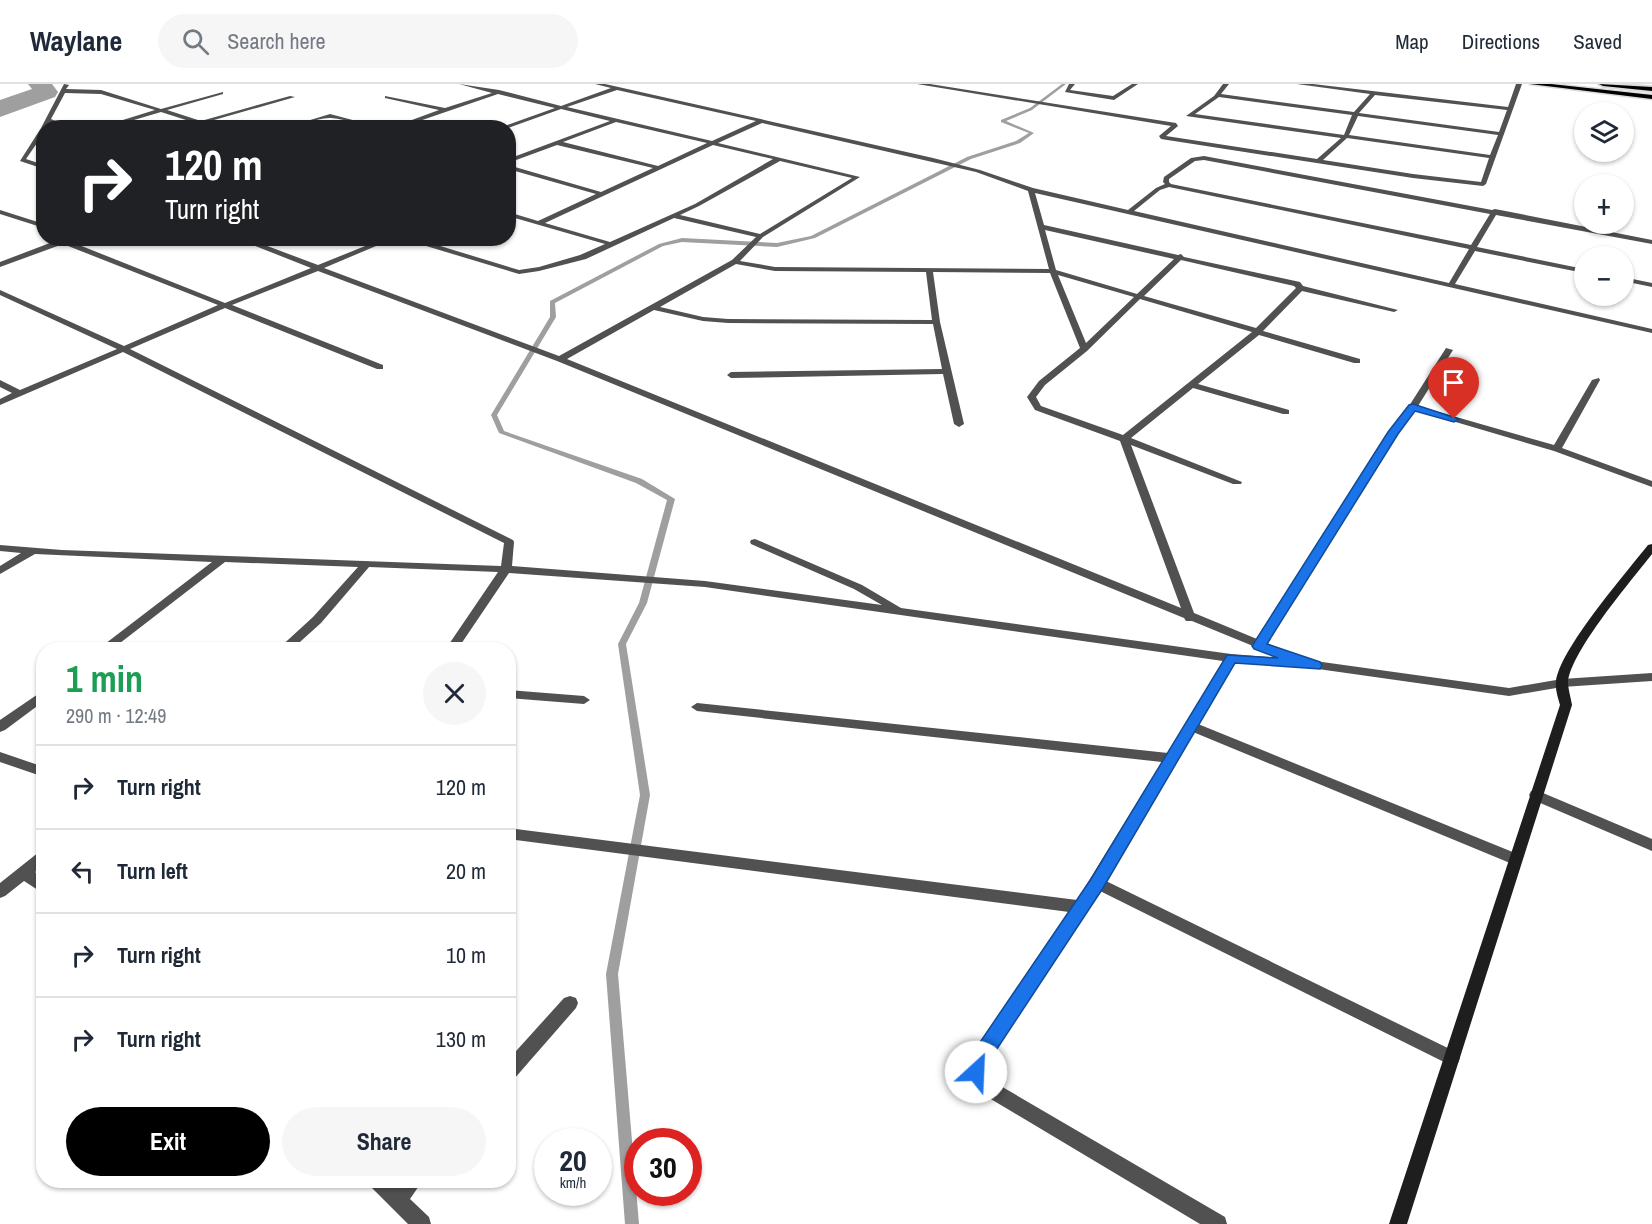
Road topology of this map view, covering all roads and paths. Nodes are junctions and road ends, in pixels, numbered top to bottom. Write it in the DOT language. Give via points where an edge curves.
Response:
graph roads {
  1 [pos="462,84"];
  2 [pos="598,84"];
  3 [pos="629,84"];
  4 [pos="920,84"];
  5 [pos="1072,84"];
  6 [pos="1135,84"];
  7 [pos="1226,84"];
  8 [pos="1300,84"];
  9 [pos="1519,84"];
  10 [pos="1533,84"];
  11 [pos="1603,84"];
  12 [pos="1643,84"];
  13 [pos="66,87"];
  14 [pos="1652,87"];
  15 [pos="616,88"];
  16 [pos="499,92"];
  17 [pos="221,93"];
  18 [pos="1374,93"];
  19 [pos="1218,95"];
  20 [pos="292,97"];
  21 [pos="387,97"];
  22 [pos="1652,97"];
  23 [pos="561,107"];
  24 [pos="1510,109"];
  25 [pos="162,110"];
  26 [pos="446,110"];
  27 [pos="1356,113"];
  28 [pos="1191,115"];
  29 [pos="48,120"];
  30 [pos="127,120"];
  31 [pos="195,120"];
  32 [pos="209,120"];
  33 [pos="315,120"];
  34 [pos="346,120"];
  35 [pos="416,120"];
  36 [pos="614,121"];
  37 [pos="761,121"];
  38 [pos="516,123"];
  39 [pos="1176,125"];
  40 [pos="1502,134"];
  41 [pos="1346,136"];
  42 [pos="36,140"];
  43 [pos="558,142"];
  44 [pos="711,143"];
  45 [pos="1493,157"];
  46 [pos="516,158"];
  47 [pos="778,159"];
  48 [pos="1318,162"];
  49 [pos="36,164"];
  50 [pos="658,168"];
  51 [pos="516,169"];
  52 [pos="1169,185"];
  53 [pos="1031,190"];
  54 [pos="603,194"];
  55 [pos="1495,211"];
  56 [pos="0,212"];
  57 [pos="1128,213"];
  58 [pos="516,216"];
  59 [pos="674,216"];
  60 [pos="538,222"];
  61 [pos="36,223"];
  62 [pos="1042,227"];
  63 [pos="761,236"];
  64 [pos="1652,242"];
  65 [pos="611,244"];
  66 [pos="52,246"];
  67 [pos="82,246"];
  68 [pos="258,246"];
  69 [pos="372,246"];
  70 [pos="432,246"];
  71 [pos="1475,247"];
  72 [pos="1181,256"];
  73 [pos="735,262"];
  74 [pos="0,265"];
  75 [pos="316,269"];
  76 [pos="1574,269"];
  77 [pos="929,270"];
  78 [pos="1053,271"];
  79 [pos="1634,281"];
  80 [pos="1451,285"];
  81 [pos="1652,285"];
  82 [pos="1300,288"];
  83 [pos="0,292"];
  84 [pos="1141,297"];
  85 [pos="223,306"];
  86 [pos="654,308"];
  87 [pos="1394,310"];
  88 [pos="936,322"];
  89 [pos="1652,331"];
  90 [pos="1256,333"];
  91 [pos="124,349"];
  92 [pos="1084,349"];
  93 [pos="1449,350"];
  94 [pos="560,359"];
  95 [pos="1357,361"];
  96 [pos="380,367"];
  97 [pos="947,371"];
  98 [pos="731,375"];
  99 [pos="1596,380"];
  100 [pos="0,383"];
  101 [pos="1194,385"];
  102 [pos="18,393"];
  103 [pos="0,402"];
  104 [pos="1413,407"];
  105 [pos="1286,412"];
  106 [pos="959,424"];
  107 [pos="1124,439"];
  108 [pos="1557,449"];
  109 [pos="1237,482"];
  110 [pos="1652,484"];
  111 [pos="755,542"];
  112 [pos="1652,547"];
  113 [pos="0,548"];
  114 [pos="32,551"];
  115 [pos="224,558"];
  116 [pos="366,564"];
  117 [pos="506,569"];
  118 [pos="0,571"];
  119 [pos="902,612"];
  120 [pos="1190,618"];
  121 [pos="114,642"];
  122 [pos="292,642"];
  123 [pos="456,642"];
  124 [pos="1259,646"];
  125 [pos="1232,658"];
  126 [pos="1315,665"];
  127 [pos="1652,677"];
  128 [pos="1562,682"];
  129 [pos="516,695"];
  130 [pos="36,700"];
  131 [pos="584,700"];
  132 [pos="697,706"];
  133 [pos="1191,726"];
  134 [pos="0,727"];
  135 [pos="0,757"];
  136 [pos="1172,758"];
  137 [pos="36,769"];
  138 [pos="1536,795"];
  139 [pos="516,834"];
  140 [pos="1652,845"];
  141 [pos="1515,859"];
  142 [pos="36,862"];
  143 [pos="24,872"];
  144 [pos="36,882"];
  145 [pos="1097,884"];
  146 [pos="0,892"];
  147 [pos="1081,907"];
  148 [pos="570,1004"];
  149 [pos="1452,1058"];
  150 [pos="516,1064"];
  151 [pos="384,1188"];
  152 [pos="407,1188"];
  153 [pos="397,1200"];
  154 [pos="422,1224"];
  155 [pos="1218,1224"];
  156 [pos="1398,1224"];
  1 -- 16 [label="street"];
  2 -- 15 [label="street"];
  3 -- 15 [label="street"];
  4 -- 39 [label="street"];
  5 -- 6 [label="street" via="1067,91 1114,98"];
  7 -- 19 [label="street"];
  8 -- 18 [label="street"];
  9 -- 24 [label="street"];
  10 -- 22 [label="main road"];
  11 -- 14 [label="highway"];
  12 -- 14 [label="highway"];
  13 -- 25 [label="street" via="101,92"];
  13 -- 29 [label="street"];
  15 -- 23 [label="street"];
  15 -- 37 [label="street"];
  16 -- 23 [label="street"];
  16 -- 26 [label="street"];
  17 -- 25 [label="street"];
  18 -- 24 [label="street"];
  18 -- 27 [label="street"];
  19 -- 27 [label="street"];
  19 -- 28 [label="street"];
  20 -- 32 [label="street"];
  21 -- 26 [label="street"];
  23 -- 36 [label="street"];
  23 -- 38 [label="street"];
  24 -- 40 [label="street"];
  25 -- 30 [label="street"];
  25 -- 31 [label="street"];
  26 -- 35 [label="street"];
  27 -- 40 [label="street"];
  27 -- 41 [label="street"];
  28 -- 39 [label="street"];
  28 -- 41 [label="street"];
  33 -- 34 [label="street" via="330,116"];
  36 -- 43 [label="street"];
  36 -- 44 [label="street"];
  37 -- 44 [label="street"];
  37 -- 53 [label="street" via="978,171"];
  39 -- 48 [label="street" via="1161,136"];
  40 -- 45 [label="street"];
  41 -- 45 [label="street"];
  41 -- 48 [label="street"];
  42 -- 49 [label="street" via="22,160"];
  43 -- 46 [label="street"];
  43 -- 50 [label="street"];
  44 -- 47 [label="street"];
  44 -- 50 [label="street"];
  45 -- 48 [label="street" via="1483,184"];
  47 -- 59 [label="street"];
  47 -- 63 [label="street" via="857,177"];
  50 -- 54 [label="street"];
  51 -- 54 [label="street"];
  52 -- 55 [label="street" via="1166,178 1193,159 1204,158"];
  52 -- 57 [label="street"];
  52 -- 71 [label="street"];
  53 -- 57 [label="street"];
  53 -- 62 [label="street"];
  54 -- 60 [label="street"];
  55 -- 64 [label="street"];
  55 -- 71 [label="street"];
  56 -- 61 [label="street"];
  57 -- 80 [label="street"];
  58 -- 60 [label="street"];
  59 -- 63 [label="street"];
  59 -- 65 [label="street"];
  60 -- 65 [label="street"];
  62 -- 72 [label="street"];
  62 -- 78 [label="street"];
  63 -- 73 [label="street"];
  65 -- 70 [label="street" via="583,257 519,272"];
  66 -- 74 [label="street"];
  67 -- 85 [label="street"];
  68 -- 75 [label="street"];
  69 -- 75 [label="street"];
  71 -- 76 [label="street"];
  71 -- 80 [label="street"];
  72 -- 82 [label="street" via="1297,284"];
  72 -- 84 [label="street"];
  73 -- 77 [label="street" via="775,269"];
  73 -- 86 [label="street"];
  75 -- 85 [label="street"];
  75 -- 94 [label="street"];
  77 -- 78 [label="street"];
  77 -- 88 [label="street"];
  78 -- 84 [label="street"];
  78 -- 92 [label="street"];
  79 -- 81 [label="street"];
  80 -- 89 [label="street"];
  82 -- 87 [label="street"];
  82 -- 90 [label="street"];
  83 -- 91 [label="street"];
  84 -- 90 [label="street"];
  84 -- 92 [label="street"];
  85 -- 91 [label="street"];
  85 -- 96 [label="street"];
  86 -- 88 [label="street" via="728,321"];
  86 -- 94 [label="street"];
  88 -- 97 [label="street"];
  90 -- 95 [label="street"];
  90 -- 101 [label="street"];
  91 -- 102 [label="street"];
  91 -- 117 [label="street" via="509,542"];
  92 -- 107 [label="street" via="1031,397 1038,408"];
  93 -- 104 [label="street"];
  94 -- 120 [label="street"];
  97 -- 98 [label="street"];
  97 -- 106 [label="street"];
  99 -- 108 [label="street"];
  100 -- 102 [label="street"];
  101 -- 105 [label="street"];
  101 -- 107 [label="street"];
  102 -- 103 [label="street"];
  104 -- 108 [label="street"];
  104 -- 124 [label="street"];
  107 -- 109 [label="street"];
  107 -- 120 [label="street"];
  108 -- 110 [label="street"];
  111 -- 119 [label="street" via="858,587"];
  112 -- 128 [label="main road" via="1600,615 1568,664"];
  113 -- 114 [label="street"];
  114 -- 115 [label="street"];
  114 -- 118 [label="street"];
  115 -- 116 [label="street"];
  115 -- 121 [label="street"];
  116 -- 117 [label="street"];
  116 -- 122 [label="street"];
  117 -- 119 [label="street" via="705,584"];
  117 -- 123 [label="street"];
  119 -- 125 [label="street"];
  120 -- 124 [label="street"];
  124 -- 126 [label="street"];
  125 -- 126 [label="street"];
  125 -- 133 [label="street"];
  126 -- 128 [label="street" via="1509,692"];
  127 -- 128 [label="street"];
  128 -- 138 [label="main road" via="1566,705"];
  129 -- 131 [label="street"];
  130 -- 134 [label="street"];
  132 -- 136 [label="street"];
  133 -- 136 [label="street"];
  133 -- 141 [label="street"];
  135 -- 137 [label="street"];
  136 -- 145 [label="street"];
  138 -- 140 [label="street"];
  138 -- 141 [label="main road"];
  139 -- 147 [label="street"];
  141 -- 149 [label="main road"];
  142 -- 143 [label="street"];
  143 -- 144 [label="street"];
  143 -- 146 [label="street"];
  145 -- 147 [label="street"];
  145 -- 149 [label="street"];
  147 -- 155 [label="street" via="978,1061 980,1083"];
  148 -- 150 [label="street"];
  149 -- 156 [label="main road"];
  151 -- 153 [label="street"];
  152 -- 153 [label="street"];
  153 -- 154 [label="street"];
}
